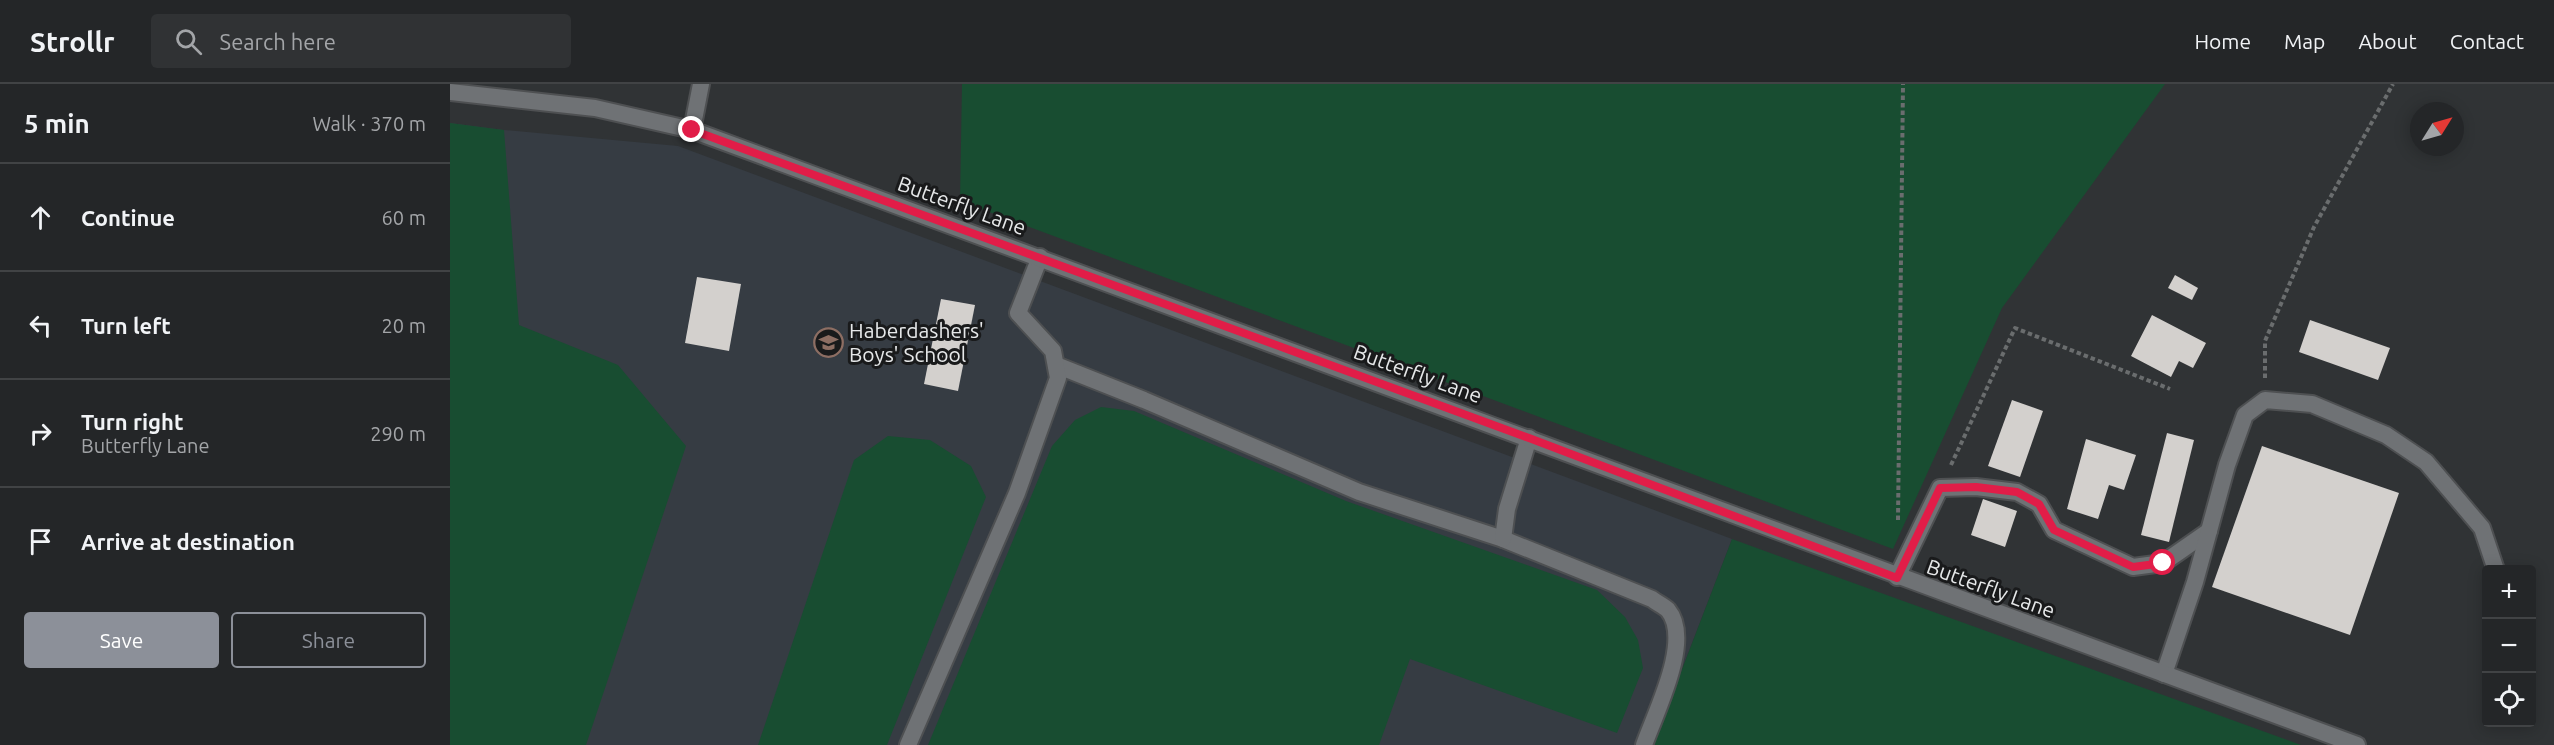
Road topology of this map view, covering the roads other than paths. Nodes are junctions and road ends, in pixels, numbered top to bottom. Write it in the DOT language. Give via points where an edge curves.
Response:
graph roads {
  1 [pos="701,84"];
  2 [pos="450,92"];
  3 [pos="692,130"];
  4 [pos="1040,257"];
  5 [pos="1056,365"];
  6 [pos="1529,438"];
  7 [pos="2209,531"];
  8 [pos="1503,539"];
  9 [pos="2494,565"];
  10 [pos="1897,578"];
  11 [pos="2164,674"];
  12 [pos="908,745"];
  13 [pos="1644,745"];
  14 [pos="2357,745"];
  1 -- 3 [label="street"];
  2 -- 3 [label="street, Butterfly Lane" via="595,108"];
  3 -- 4 [label="street, Butterfly Lane"];
  4 -- 5 [label="street" via="1018,313 1053,351"];
  4 -- 6 [label="street, Butterfly Lane"];
  5 -- 8 [label="street" via="1359,492"];
  5 -- 12 [label="street" via="1058,378 1017,493"];
  6 -- 8 [label="street" via="1507,509"];
  6 -- 10 [label="street, Butterfly Lane"];
  7 -- 9 [label="street" via="2245,416 2265,400 2312,404 2386,435 2426,462 2482,528"];
  7 -- 10 [label="street" via="2163,563 2133,567 2054,530 2039,504 2017,492 1940,488"];
  7 -- 11 [label="street"];
  8 -- 13 [label="street" via="1652,599 1667,610 1674,622 1677,647"];
  10 -- 11 [label="street, Butterfly Lane"];
  11 -- 14 [label="street, Butterfly Lane"];
}
